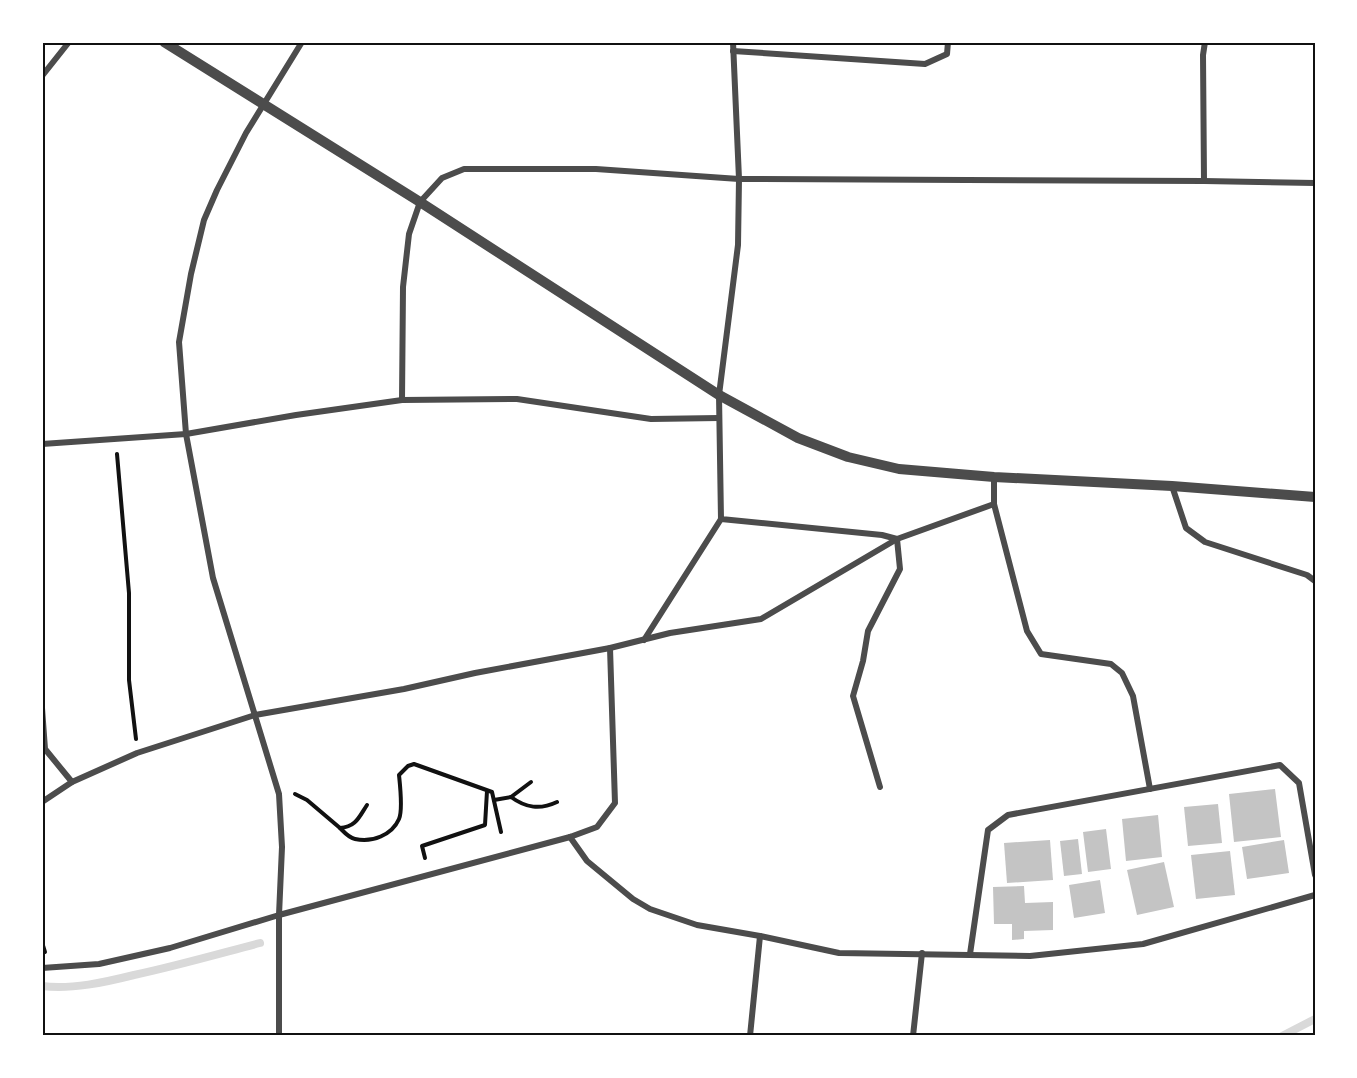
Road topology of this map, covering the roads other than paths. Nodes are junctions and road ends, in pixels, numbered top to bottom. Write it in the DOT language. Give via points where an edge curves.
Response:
graph roads {
  1 [pos="69,42"];
  2 [pos="164,42"];
  3 [pos="302,42"];
  4 [pos="732,42"];
  5 [pos="948,42"];
  6 [pos="1205,42"];
  7 [pos="733,51"];
  8 [pos="42,76"];
  9 [pos="263,104"];
  10 [pos="739,179"];
  11 [pos="1204,181"];
  12 [pos="1315,183"];
  13 [pos="420,202"];
  14 [pos="719,395"];
  15 [pos="402,400"];
  16 [pos="719,418"];
  17 [pos="186,434"];
  18 [pos="42,444"];
  19 [pos="994,477"];
  20 [pos="1172,486"];
  21 [pos="1315,497"];
  22 [pos="994,504"];
  23 [pos="721,519"];
  24 [pos="897,539"];
  25 [pos="1315,581"];
  26 [pos="644,640"];
  27 [pos="610,648"];
  28 [pos="42,708"];
  29 [pos="255,715"];
  30 [pos="72,782"];
  31 [pos="880,787"];
  32 [pos="1150,789"];
  33 [pos="42,802"];
  34 [pos="570,837"];
  35 [pos="1315,875"];
  36 [pos="1315,895"];
  37 [pos="279,915"];
  38 [pos="760,936"];
  39 [pos="922,953"];
  40 [pos="970,954"];
  41 [pos="42,968"];
  42 [pos="279,1036"];
  43 [pos="750,1036"];
  44 [pos="913,1036"];
  1 -- 8 [label="street"];
  2 -- 9 [label="street"];
  3 -- 9 [label="street"];
  4 -- 7 [label="street"];
  5 -- 7 [label="street" via="947,54 925,64"];
  6 -- 11 [label="street"];
  7 -- 10 [label="street"];
  9 -- 13 [label="street"];
  9 -- 17 [label="street" via="208,210 191,274 179,342"];
  10 -- 11 [label="street"];
  10 -- 13 [label="street" via="596,169 464,169 442,178"];
  10 -- 14 [label="street" via="738,245"];
  11 -- 12 [label="street"];
  13 -- 14 [label="street"];
  13 -- 15 [label="street" via="409,234 403,286"];
  14 -- 16 [label="street"];
  14 -- 19 [label="street" via="798,438 848,458 899,469"];
  15 -- 16 [label="street" via="518,399 651,419"];
  15 -- 17 [label="street"];
  16 -- 23 [label="street"];
  17 -- 18 [label="street"];
  17 -- 29 [label="street" via="213,578"];
  19 -- 20 [label="street"];
  19 -- 22 [label="street"];
  20 -- 21 [label="street"];
  20 -- 25 [label="street" via="1186,528 1205,542"];
  22 -- 24 [label="street"];
  22 -- 32 [label="street" via="1027,631 1041,654 1111,664 1122,672 1132,696"];
  23 -- 24 [label="street"];
  23 -- 26 [label="street"];
  24 -- 26 [label="street" via="761,619"];
  24 -- 31 [label="street" via="900,569 868,631 852,696"];
  26 -- 27 [label="street"];
  27 -- 29 [label="street"];
  27 -- 34 [label="street" via="615,803 597,827"];
  28 -- 30 [label="street" via="45,749"];
  29 -- 30 [label="street" via="137,753"];
  29 -- 37 [label="street" via="279,794"];
  30 -- 33 [label="street"];
  32 -- 35 [label="street" via="1280,765 1299,783"];
  32 -- 40 [label="street" via="1008,815 988,830"];
  34 -- 37 [label="street"];
  34 -- 38 [label="street" via="587,861 650,909 697,925"];
  36 -- 40 [label="street" via="1143,944 1030,956"];
  37 -- 41 [label="street" via="170,948 99,964"];
  37 -- 42 [label="street"];
  38 -- 39 [label="street" via="839,953"];
  38 -- 43 [label="street"];
  39 -- 40 [label="street"];
  39 -- 44 [label="street"];
}
